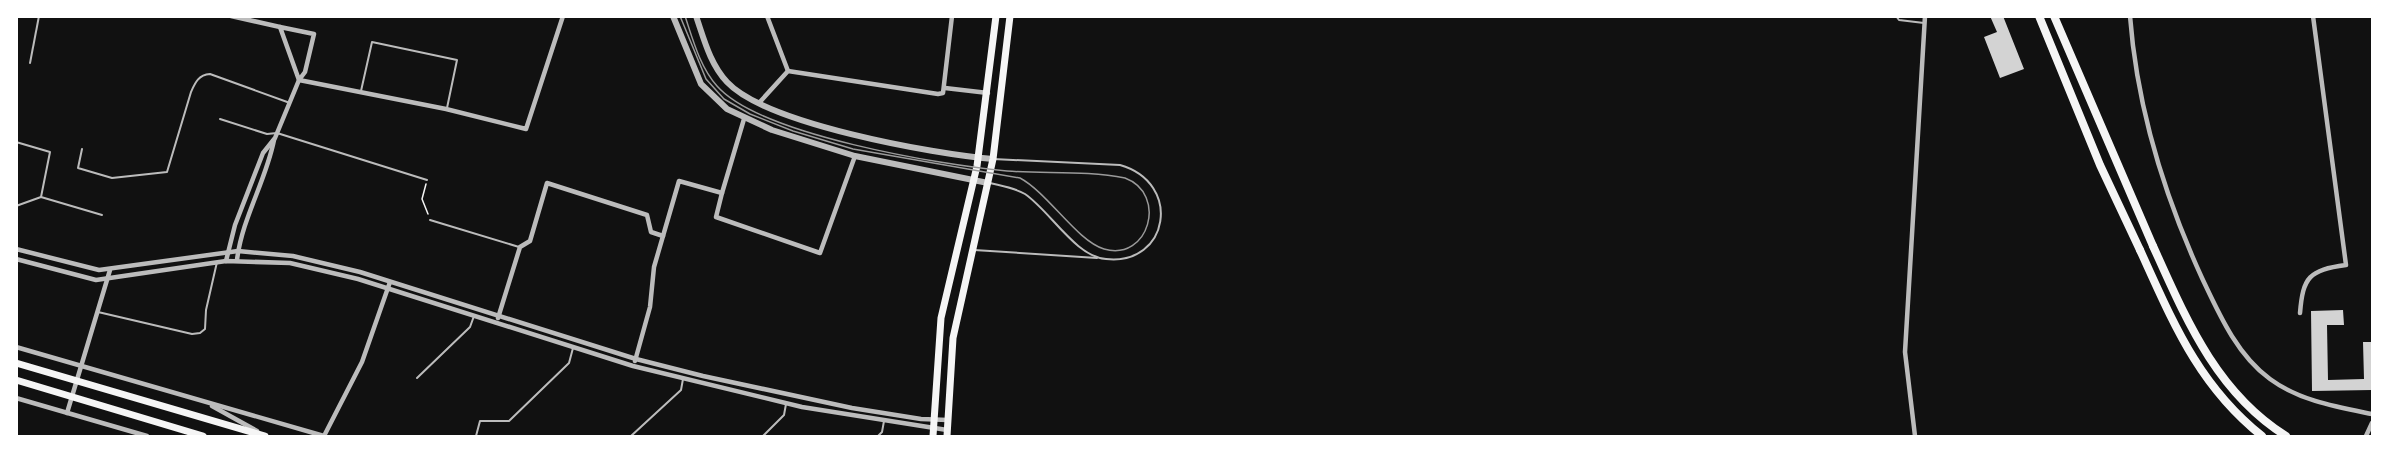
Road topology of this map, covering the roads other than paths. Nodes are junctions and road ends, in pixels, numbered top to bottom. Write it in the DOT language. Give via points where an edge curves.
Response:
graph roads {
  1 [pos="39,16"];
  2 [pos="231,16"];
  3 [pos="563,16"];
  4 [pos="673,16"];
  5 [pos="696,16"];
  6 [pos="767,16"];
  7 [pos="951,16"];
  8 [pos="996,16"];
  9 [pos="1010,16"];
  10 [pos="1896,16"];
  11 [pos="1925,16"];
  12 [pos="2039,16"];
  13 [pos="2054,16"];
  14 [pos="2130,16"];
  15 [pos="2313,16"];
  16 [pos="1925,23"];
  17 [pos="280,27"];
  18 [pos="30,63"];
  19 [pos="788,71"];
  20 [pos="299,80"];
  21 [pos="945,88"];
  22 [pos="361,91"];
  23 [pos="988,93"];
  24 [pos="290,103"];
  25 [pos="759,103"];
  26 [pos="446,109"];
  27 [pos="220,119"];
  28 [pos="744,119"];
  29 [pos="276,135"];
  30 [pos="16,142"];
  31 [pos="82,149"];
  32 [pos="855,156"];
  33 [pos="979,158"];
  34 [pos="993,159"];
  35 [pos="975,178"];
  36 [pos="427,180"];
  37 [pos="988,183"];
  38 [pos="722,193"];
  39 [pos="41,197"];
  40 [pos="16,206"];
  41 [pos="102,215"];
  42 [pos="430,220"];
  43 [pos="663,236"];
  44 [pos="2153,246"];
  45 [pos="520,247"];
  46 [pos="16,249"];
  47 [pos="971,250"];
  48 [pos="2140,250"];
  49 [pos="238,251"];
  50 [pos="227,252"];
  51 [pos="16,259"];
  52 [pos="1098,259"];
  53 [pos="237,260"];
  54 [pos="226,261"];
  55 [pos="217,262"];
  56 [pos="110,270"];
  57 [pos="360,272"];
  58 [pos="107,279"];
  59 [pos="358,279"];
  60 [pos="390,282"];
  61 [pos="388,289"];
  62 [pos="97,312"];
  63 [pos="2300,313"];
  64 [pos="474,316"];
  65 [pos="499,316"];
  66 [pos="497,324"];
  67 [pos="16,346"];
  68 [pos="573,348"];
  69 [pos="636,359"];
  70 [pos="16,363"];
  71 [pos="82,366"];
  72 [pos="633,366"];
  73 [pos="417,378"];
  74 [pos="683,379"];
  75 [pos="16,380"];
  76 [pos="77,381"];
  77 [pos="72,397"];
  78 [pos="16,398"];
  79 [pos="206,402"];
  80 [pos="786,404"];
  81 [pos="67,413"];
  82 [pos="2373,414"];
  83 [pos="933,420"];
  84 [pos="948,420"];
  85 [pos="884,421"];
  86 [pos="2373,423"];
  87 [pos="933,433"];
  88 [pos="947,433"];
  89 [pos="147,436"];
  90 [pos="202,436"];
  91 [pos="266,436"];
  92 [pos="324,436"];
  93 [pos="476,436"];
  94 [pos="631,436"];
  95 [pos="763,436"];
  96 [pos="878,436"];
  97 [pos="1915,436"];
  98 [pos="2262,436"];
  99 [pos="2286,436"];
  100 [pos="2366,436"];
  1 -- 18 [label="lane"];
  2 -- 17 [label="street"];
  3 -- 26 [label="street" via="526,129"];
  4 -- 28 [label="street" via="701,84 726,109"];
  5 -- 25 [label="street" via="719,73 739,93"];
  6 -- 19 [label="street"];
  7 -- 21 [label="street"];
  8 -- 23 [label="main road"];
  9 -- 34 [label="main road"];
  10 -- 16 [label="lane" via="1899,20"];
  11 -- 16 [label="street"];
  12 -- 48 [label="main road" via="2100,165"];
  13 -- 44 [label="main road"];
  14 -- 82 [label="street" via="2146,124 2159,168 2195,263 2233,338 2270,379 2297,395"];
  15 -- 63 [label="street" via="2346,265 2326,267 2312,274 2302,286"];
  16 -- 97 [label="street" via="1905,352"];
  17 -- 20 [label="street"];
  17 -- 20 [label="street" via="314,34 305,72"];
  19 -- 21 [label="street" via="938,94"];
  19 -- 25 [label="street"];
  20 -- 22 [label="street"];
  20 -- 24 [label="street"];
  21 -- 23 [label="street"];
  22 -- 26 [label="street"];
  22 -- 26 [label="lane" via="372,42 457,60"];
  23 -- 33 [label="main road"];
  24 -- 29 [label="street"];
  24 -- 31 [label="lane" via="204,74 191,92 166,172 112,178 78,168"];
  25 -- 33 [label="street" via="859,136"];
  27 -- 29 [label="lane"];
  28 -- 32 [label="street"];
  28 -- 38 [label="street"];
  29 -- 36 [label="lane"];
  29 -- 49 [label="street"];
  29 -- 50 [label="street" via="263,153"];
  30 -- 39 [label="lane" via="50,152"];
  32 -- 35 [label="street"];
  32 -- 38 [label="street" via="820,253 716,217"];
  33 -- 34 [label="street"];
  33 -- 35 [label="main road"];
  34 -- 37 [label="main road"];
  34 -- 52 [label="lane" via="1120,165 1149,180 1162,210 1155,237 1135,255"];
  35 -- 37 [label="street"];
  35 -- 83 [label="main road" via="941,318"];
  37 -- 47 [label="main road"];
  37 -- 52 [label="lane" via="1025,194"];
  38 -- 43 [label="street" via="679,181"];
  39 -- 40 [label="lane"];
  39 -- 41 [label="lane"];
  42 -- 45 [label="lane"];
  43 -- 45 [label="street" via="651,232 647,215 547,183 530,241"];
  43 -- 69 [label="street"];
  44 -- 99 [label="highway" via="2214,368 2254,413"];
  45 -- 65 [label="street"];
  46 -- 56 [label="street"];
  47 -- 52 [label="lane"];
  47 -- 84 [label="main road" via="953,338"];
  48 -- 98 [label="highway" via="2194,362 2218,395"];
  49 -- 50 [label="street"];
  49 -- 53 [label="street"];
  49 -- 57 [label="street" via="293,256"];
  50 -- 54 [label="street"];
  50 -- 56 [label="street"];
  51 -- 58 [label="street" via="88,279"];
  53 -- 54 [label="street"];
  53 -- 59 [label="street" via="290,262"];
  54 -- 55 [label="street"];
  55 -- 58 [label="street"];
  55 -- 62 [label="lane" via="205,329 200,333"];
  56 -- 58 [label="street"];
  57 -- 59 [label="street"];
  57 -- 60 [label="street"];
  58 -- 62 [label="street"];
  59 -- 61 [label="street"];
  60 -- 61 [label="street"];
  60 -- 65 [label="street"];
  61 -- 64 [label="street"];
  61 -- 92 [label="street" via="362,362"];
  62 -- 71 [label="street"];
  64 -- 66 [label="street"];
  64 -- 73 [label="lane" via="470,327"];
  65 -- 66 [label="street"];
  65 -- 69 [label="street"];
  66 -- 68 [label="street"];
  67 -- 71 [label="street"];
  68 -- 72 [label="street"];
  68 -- 93 [label="lane" via="569,363 509,421 480,421"];
  69 -- 72 [label="street"];
  69 -- 83 [label="street" via="804,399"];
  70 -- 76 [label="main road"];
  71 -- 76 [label="street"];
  71 -- 79 [label="street"];
  72 -- 74 [label="street"];
  74 -- 80 [label="street"];
  74 -- 94 [label="lane" via="681,390"];
  75 -- 77 [label="main road"];
  76 -- 77 [label="street"];
  76 -- 91 [label="main road"];
  77 -- 81 [label="street"];
  77 -- 90 [label="main road"];
  78 -- 81 [label="street"];
  79 -- 91 [label="street"];
  79 -- 92 [label="street"];
  80 -- 85 [label="street"];
  80 -- 95 [label="lane" via="784,415"];
  81 -- 89 [label="street"];
  83 -- 84 [label="street"];
  83 -- 87 [label="main road"];
  84 -- 88 [label="main road"];
  85 -- 87 [label="street"];
  85 -- 96 [label="lane"];
  86 -- 100 [label="street"];
  87 -- 88 [label="street"];
}
